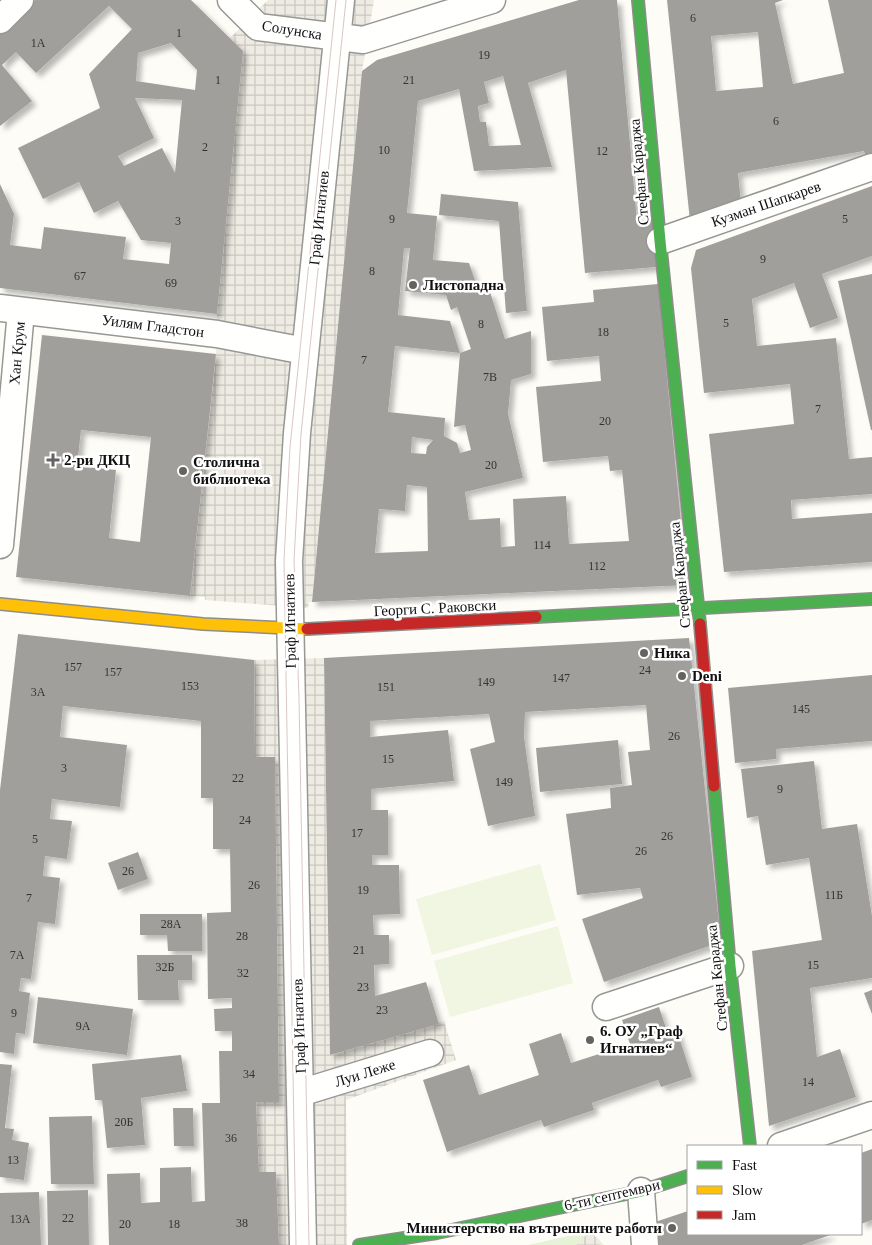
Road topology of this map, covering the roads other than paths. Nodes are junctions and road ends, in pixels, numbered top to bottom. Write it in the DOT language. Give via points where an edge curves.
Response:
graph roads {
  1 [pos="20,0"];
  2 [pos="231,0"];
  3 [pos="342,0"];
  4 [pos="492,0"];
  5 [pos="638,0"];
  6 [pos="0,20"];
  7 [pos="338,36"];
  8 [pos="872,167"];
  9 [pos="660,241"];
  10 [pos="10,309"];
  11 [pos="305,350"];
  12 [pos="0,545"];
  13 [pos="872,599"];
  14 [pos="0,604"];
  15 [pos="699,609"];
  16 [pos="291,630"];
  17 [pos="730,966"];
  18 [pos="606,1007"];
  19 [pos="430,1054"];
  20 [pos="300,1093"];
  21 [pos="872,1115"];
  22 [pos="750,1145"];
  23 [pos="784,1145"];
  24 [pos="687,1176"];
  25 [pos="641,1191"];
  26 [pos="303,1245"];
  27 [pos="359,1245"];
  28 [pos="645,1245"];
  1 -- 6 [label="street"];
  2 -- 7 [label="street, Солунска" via="258,27"];
  3 -- 7 [label="street, Граф Игнатиев"];
  4 -- 7 [label="street, Солунска" via="363,40"];
  5 -- 9 [label="street, Стефан Караджа"];
  7 -- 11 [label="street, Граф Игнатиев"];
  8 -- 9 [label="street, Кузман Шапкарев"];
  9 -- 15 [label="street, Стефан Караджа"];
  10 -- 11 [label="street, Уилям Гладстон" via="217,334"];
  10 -- 12 [label="street, Хан Крум"];
  11 -- 16 [label="street, Граф Игнатиев" via="291,502"];
  13 -- 15 [label="street, Георги С. Раковски"];
  14 -- 16 [label="street, Георги С. Раковски"];
  15 -- 16 [label="street, Георги С. Раковски"];
  15 -- 17 [label="street, Стефан Караджа"];
  16 -- 20 [label="street, Граф Игнатиев"];
  17 -- 18 [label="street"];
  17 -- 22 [label="street, Стефан Караджа"];
  19 -- 20 [label="street, Луи Леже"];
  20 -- 26 [label="street, Граф Игнатиев"];
  21 -- 23 [label="street"];
  24 -- 25 [label="street, 6-ти септември"];
  25 -- 27 [label="street, 6-ти септември" via="437,1233"];
  25 -- 28 [label="street"];
}
